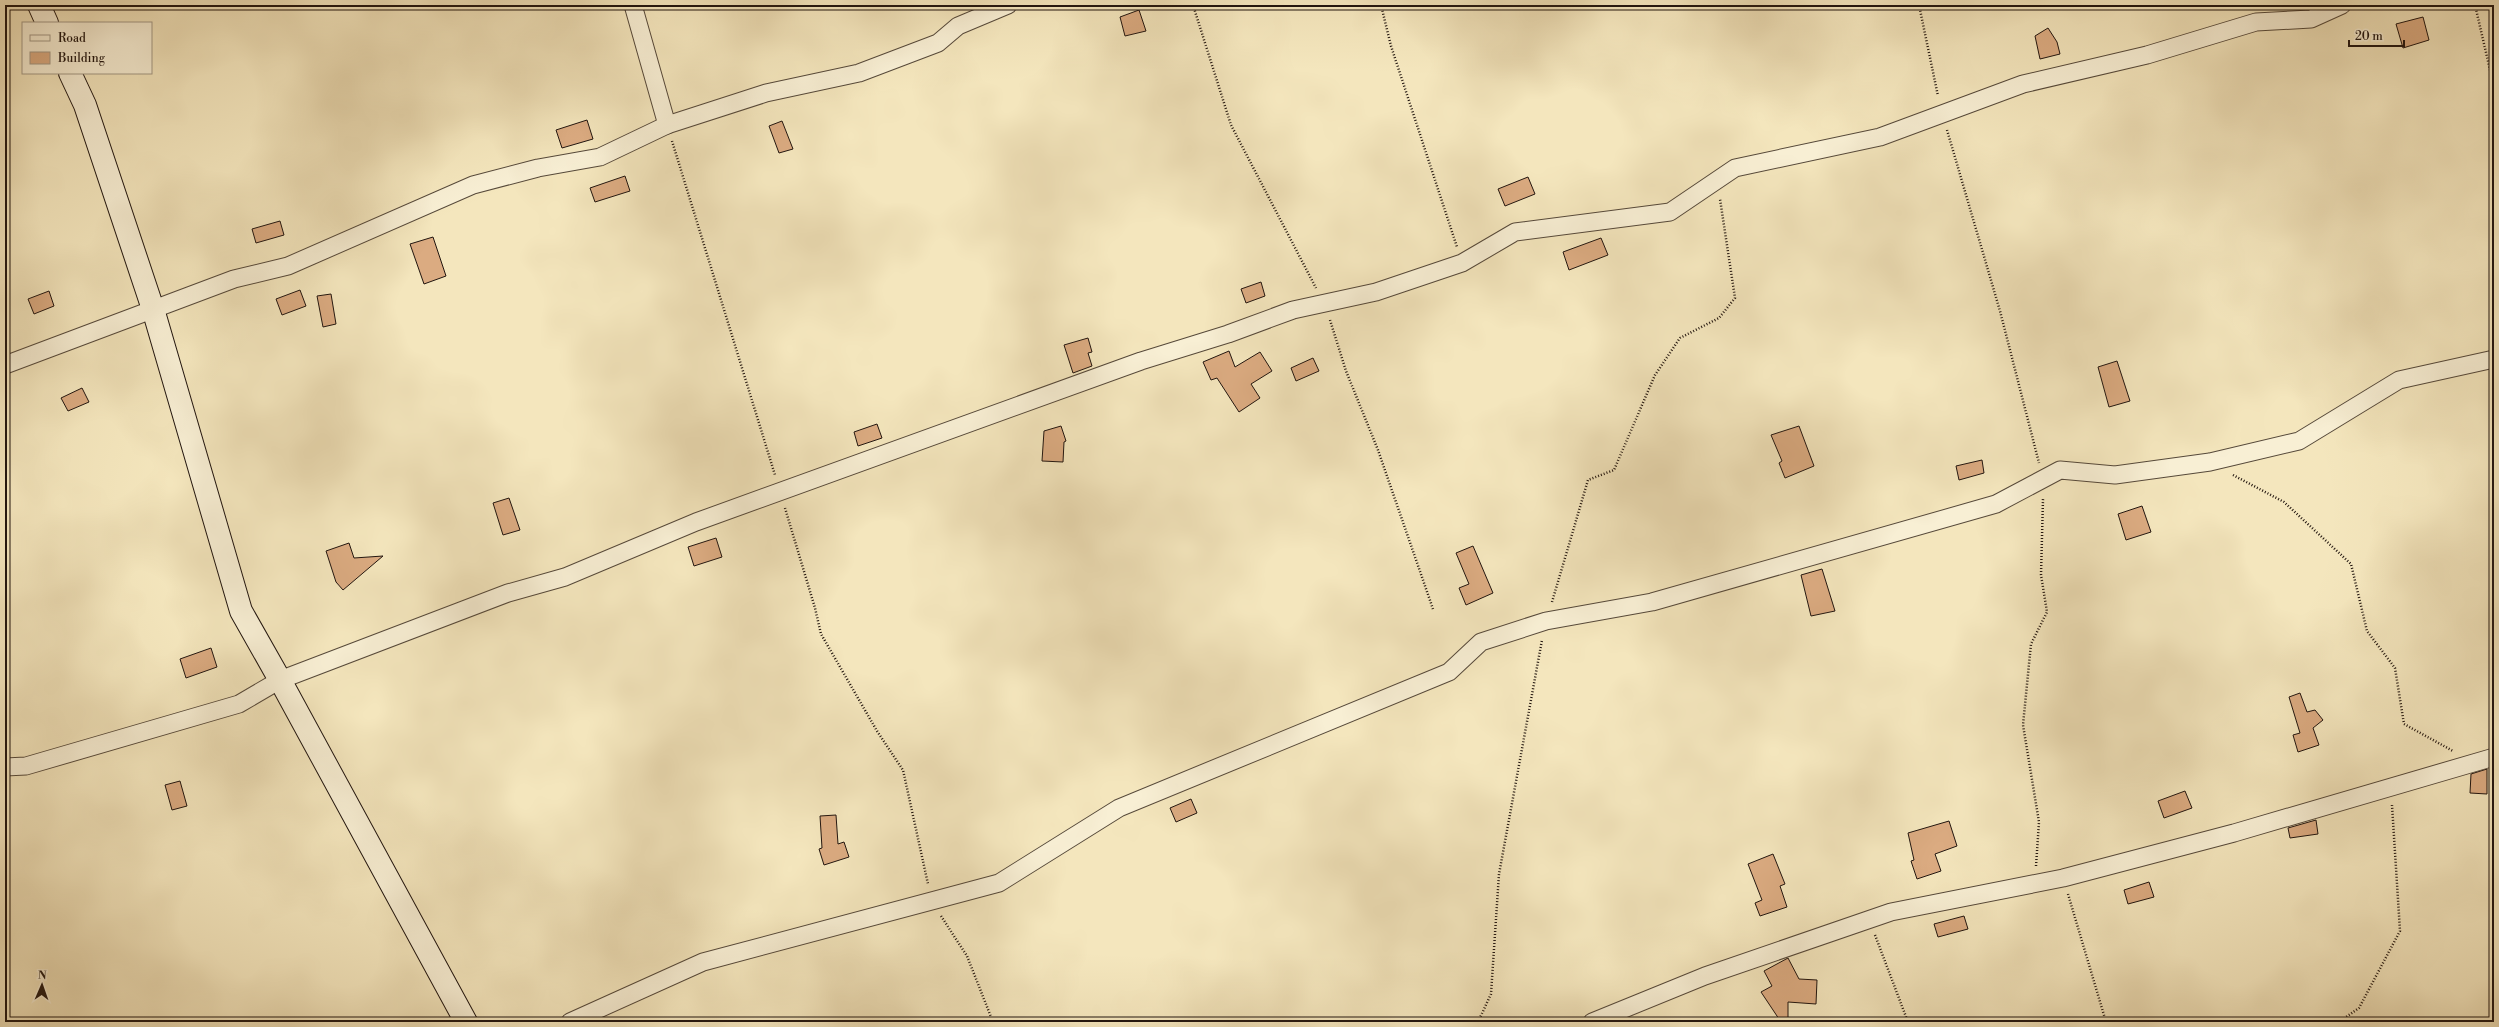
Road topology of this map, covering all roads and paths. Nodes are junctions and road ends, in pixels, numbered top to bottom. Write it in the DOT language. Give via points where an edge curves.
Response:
graph roads {
  1 [pos="38,5"];
  2 [pos="633,5"];
  3 [pos="1008,5"];
  4 [pos="1381,5"];
  5 [pos="1919,5"];
  6 [pos="2342,5"];
  7 [pos="2474,5"];
  8 [pos="46,22"];
  9 [pos="70,74"];
  10 [pos="2494,87"];
  11 [pos="1942,113"];
  12 [pos="667,125"];
  13 [pos="1717,181"];
  14 [pos="1462,263"];
  15 [pos="153,309"];
  16 [pos="2494,359"];
  17 [pos="5,366"];
  18 [pos="2210,462"];
  19 [pos="2043,479"];
  20 [pos="780,492"];
  21 [pos="1546,621"];
  22 [pos="280,680"];
  23 [pos="2494,757"];
  24 [pos="2474,763"];
  25 [pos="5,767"];
  26 [pos="2391,786"];
  27 [pos="2063,878"];
  28 [pos="2036,883"];
  29 [pos="932,901"];
  30 [pos="1869,920"];
  31 [pos="466,1022"];
  32 [pos="570,1022"];
  33 [pos="993,1022"];
  34 [pos="1478,1022"];
  35 [pos="1592,1022"];
  36 [pos="1908,1022"];
  37 [pos="2106,1022"];
  38 [pos="2339,1022"];
  1 -- 8 [label="street"];
  2 -- 12 [label="street"];
  3 -- 12 [label="street" via="958,26 938,43 859,72 766,93"];
  4 -- 14 [label="path" via="1391,46"];
  5 -- 11 [label="path"];
  6 -- 11 [label="street" via="2311,19 2256,22 2146,55 2023,84"];
  7 -- 10 [label="path"];
  9 -- 15 [label="street" via="85,105"];
  11 -- 13 [label="street" via="1880,136 1735,168"];
  11 -- 19 [label="path" via="2000,311"];
  12 -- 15 [label="street" via="600,157 538,168 473,185 288,266 234,279"];
  12 -- 20 [label="path"];
  13 -- 14 [label="street" via="1670,212 1515,232"];
  13 -- 21 [label="path" via="1735,298 1719,318 1680,338 1655,375 1614,470 1588,480"];
  14 -- 20 [label="street" via="1376,292 1293,310 1228,334 1141,361"];
  15 -- 17 [label="street"];
  15 -- 22 [label="street" via="241,611"];
  16 -- 18 [label="street" via="2399,380 2299,441"];
  18 -- 19 [label="street" via="2115,475 2060,470"];
  18 -- 24 [label="path" via="2284,502 2351,564 2367,631 2395,668 2404,724"];
  19 -- 21 [label="street" via="1996,504 1652,602"];
  19 -- 28 [label="path" via="2041,575 2047,612 2031,644 2023,725 2039,822"];
  20 -- 22 [label="street" via="696,522 565,577 486,601"];
  20 -- 29 [label="path" via="821,634 877,731 903,770"];
  21 -- 29 [label="street" via="1481,642 1449,672 1119,808 999,883"];
  21 -- 34 [label="path" via="1499,874 1491,994"];
  22 -- 25 [label="street" via="239,704 26,766"];
  22 -- 31 [label="street"];
  23 -- 24 [label="street"];
  24 -- 26 [label="street"];
  26 -- 27 [label="street" via="2234,833"];
  26 -- 38 [label="path" via="2400,931 2359,1008"];
  27 -- 28 [label="street"];
  27 -- 37 [label="path"];
  28 -- 30 [label="street" via="1891,912"];
  29 -- 32 [label="street" via="703,962"];
  29 -- 33 [label="path" via="967,956"];
  30 -- 35 [label="street" via="1705,976"];
  30 -- 36 [label="path"];
}
